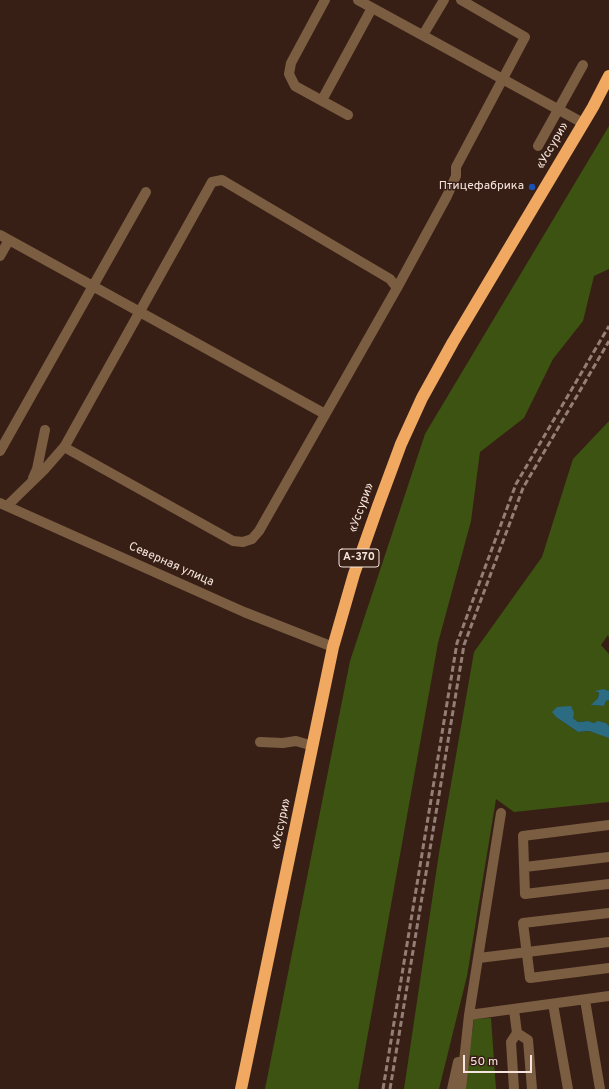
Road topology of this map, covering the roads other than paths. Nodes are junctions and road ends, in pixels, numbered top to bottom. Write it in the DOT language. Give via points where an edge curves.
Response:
graph roads {
  1 [pos="325,0"];
  2 [pos="358,0"];
  3 [pos="444,0"];
  4 [pos="461,0"];
  5 [pos="372,8"];
  6 [pos="423,35"];
  7 [pos="583,64"];
  8 [pos="609,76"];
  9 [pos="502,80"];
  10 [pos="322,100"];
  11 [pos="559,110"];
  12 [pos="348,115"];
  13 [pos="583,123"];
  14 [pos="538,146"];
  15 [pos="146,192"];
  16 [pos="4,237"];
  17 [pos="0,256"];
  18 [pos="92,287"];
  19 [pos="397,288"];
  20 [pos="141,313"];
  21 [pos="325,414"];
  22 [pos="45,430"];
  23 [pos="64,447"];
  24 [pos="0,451"];
  25 [pos="33,480"];
  26 [pos="3,504"];
  27 [pos="333,646"];
  28 [pos="260,742"];
  29 [pos="312,746"];
  30 [pos="501,813"];
  31 [pos="609,825"];
  32 [pos="609,857"];
  33 [pos="525,867"];
  34 [pos="609,884"];
  35 [pos="609,913"];
  36 [pos="609,942"];
  37 [pos="527,952"];
  38 [pos="479,958"];
  39 [pos="609,968"];
  40 [pos="609,996"];
  41 [pos="585,1000"];
  42 [pos="553,1004"];
  43 [pos="514,1010"];
  44 [pos="469,1015"];
  45 [pos="517,1033"];
  46 [pos="241,1089"];
  47 [pos="452,1089"];
  48 [pos="461,1089"];
  49 [pos="514,1089"];
  50 [pos="532,1089"];
  51 [pos="568,1089"];
  52 [pos="600,1089"];
  1 -- 10 [label="street" via="291,63 289,74 295,86"];
  2 -- 5 [label="street"];
  3 -- 6 [label="street"];
  4 -- 9 [label="street" via="526,37"];
  5 -- 6 [label="street"];
  5 -- 10 [label="street"];
  6 -- 9 [label="street"];
  7 -- 11 [label="street"];
  8 -- 13 [label="highway, «Уссури» / А-370"];
  9 -- 11 [label="street"];
  9 -- 19 [label="street" via="456,167 456,176 446,196"];
  10 -- 12 [label="street"];
  11 -- 13 [label="street"];
  11 -- 14 [label="street"];
  13 -- 27 [label="highway, «Уссури» / А-370" via="422,398 401,444 378,506 354,574"];
  15 -- 18 [label="street"];
  16 -- 17 [label="street"];
  16 -- 18 [label="street"];
  18 -- 20 [label="street"];
  18 -- 24 [label="street"];
  19 -- 20 [label="street" via="390,279 222,180 212,182"];
  19 -- 21 [label="street"];
  20 -- 21 [label="street"];
  20 -- 23 [label="street"];
  21 -- 23 [label="street" via="259,531 252,539 244,542 233,541"];
  22 -- 25 [label="street"];
  23 -- 25 [label="street"];
  25 -- 26 [label="street"];
  26 -- 27 [label="street, Северная улица" via="244,612"];
  27 -- 29 [label="highway, «Уссури» / А-370"];
  28 -- 29 [label="street" via="296,741"];
  29 -- 46 [label="highway, «Уссури» / А-370"];
  30 -- 38 [label="street"];
  31 -- 33 [label="street" via="522,836"];
  32 -- 33 [label="street"];
  33 -- 34 [label="street" via="525,894"];
  35 -- 37 [label="street" via="523,923"];
  36 -- 37 [label="street"];
  37 -- 38 [label="street"];
  37 -- 39 [label="street" via="530,978"];
  38 -- 44 [label="street"];
  40 -- 41 [label="street"];
  41 -- 42 [label="street"];
  41 -- 52 [label="street"];
  42 -- 43 [label="street"];
  42 -- 51 [label="street"];
  43 -- 44 [label="street"];
  43 -- 45 [label="street"];
  44 -- 47 [label="street"];
  44 -- 48 [label="street"];
  45 -- 49 [label="street" via="511,1042"];
  45 -- 50 [label="street" via="528,1040"];
}
